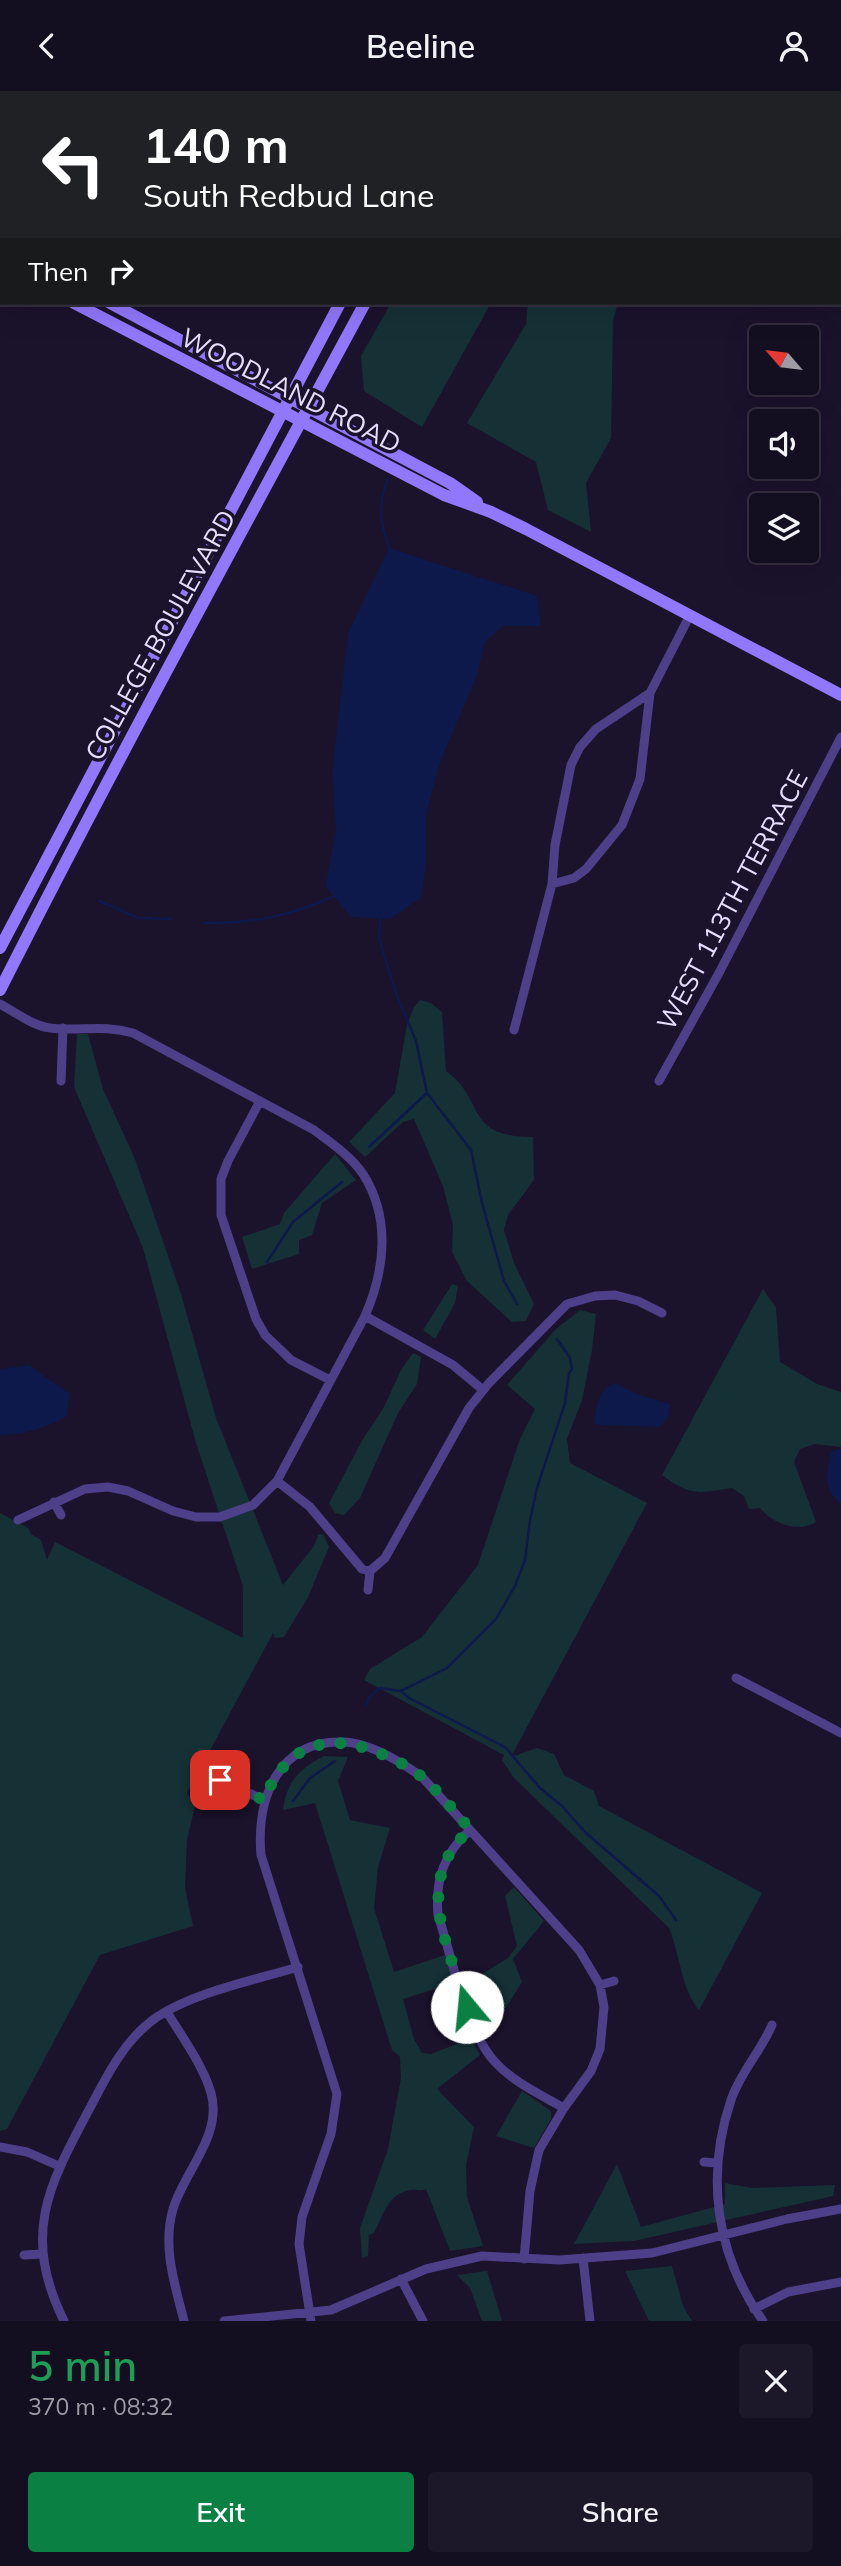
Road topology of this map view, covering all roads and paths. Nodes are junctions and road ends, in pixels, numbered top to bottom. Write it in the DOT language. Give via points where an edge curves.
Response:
graph roads {
  1 [pos="114,305"];
  2 [pos="339,305"];
  3 [pos="364,305"];
  4 [pos="96,308"];
  5 [pos="289,398"];
  6 [pos="308,408"];
  7 [pos="282,412"];
  8 [pos="300,422"];
  9 [pos="491,512"];
  10 [pos="690,615"];
  11 [pos="650,693"];
  12 [pos="841,695"];
  13 [pos="841,737"];
  14 [pos="552,884"];
  15 [pos="0,948"];
  16 [pos="0,990"];
  17 [pos="0,1004"];
  18 [pos="63,1028"];
  19 [pos="514,1030"];
  20 [pos="61,1081"];
  21 [pos="659,1081"];
  22 [pos="260,1101"];
  23 [pos="662,1313"];
  24 [pos="365,1316"];
  25 [pos="330,1380"];
  26 [pos="483,1390"];
  27 [pos="277,1481"];
  28 [pos="54,1502"];
  29 [pos="61,1515"];
  30 [pos="18,1520"];
  31 [pos="370,1571"];
  32 [pos="368,1590"];
  33 [pos="736,1678"];
  34 [pos="841,1733"];
  35 [pos="201,1770"];
  36 [pos="264,1800"];
  37 [pos="470,1829"];
  38 [pos="298,1967"];
  39 [pos="614,1981"];
  40 [pos="600,1985"];
  41 [pos="167,2012"];
  42 [pos="772,2025"];
  43 [pos="564,2108"];
  44 [pos="0,2147"];
  45 [pos="704,2162"];
  46 [pos="716,2163"];
  47 [pos="59,2166"];
  48 [pos="841,2209"];
  49 [pos="723,2235"];
  50 [pos="42,2254"];
  51 [pos="24,2255"];
  52 [pos="583,2258"];
  53 [pos="524,2259"];
  54 [pos="401,2279"];
  55 [pos="841,2282"];
  56 [pos="754,2309"];
  57 [pos="310,2318"];
  58 [pos="64,2321"];
  59 [pos="184,2321"];
  60 [pos="223,2321"];
  61 [pos="423,2321"];
  62 [pos="590,2321"];
  63 [pos="763,2321"];
  1 -- 5 [label="main road, WOODLAND ROAD"];
  2 -- 5 [label="main road, COLLEGE BOULEVARD"];
  3 -- 6 [label="main road, COLLEGE BOULEVARD"];
  4 -- 7 [label="main road, WOODLAND ROAD"];
  5 -- 6 [label="main road, WOODLAND ROAD"];
  5 -- 7 [label="main road, COLLEGE BOULEVARD"];
  6 -- 8 [label="main road, COLLEGE BOULEVARD"];
  6 -- 9 [label="main road, WOODLAND ROAD" via="450,483"];
  7 -- 8 [label="main road, WOODLAND ROAD"];
  7 -- 15 [label="main road, COLLEGE BOULEVARD"];
  8 -- 9 [label="main road, WOODLAND ROAD" via="444,495"];
  8 -- 16 [label="main road, COLLEGE BOULEVARD" via="112,769"];
  9 -- 10 [label="main road, WOODLAND ROAD"];
  10 -- 11 [label="street"];
  10 -- 12 [label="main road, WOODLAND ROAD"];
  11 -- 14 [label="street" via="596,729 576,754 560,814"];
  11 -- 14 [label="street" via="634,802 622,825 586,869 575,878"];
  13 -- 21 [label="street, WEST 113TH TERRACE"];
  14 -- 19 [label="street"];
  17 -- 18 [label="street" via="39,1025"];
  18 -- 20 [label="street"];
  18 -- 22 [label="street" via="102,1027 133,1033"];
  22 -- 24 [label="street" via="341,1150 362,1173 375,1199 383,1234 381,1265"];
  22 -- 25 [label="street" via="221,1179 222,1215 265,1335 291,1360"];
  23 -- 26 [label="street" via="615,1295 567,1304"];
  24 -- 25 [label="street"];
  24 -- 26 [label="street" via="453,1365"];
  25 -- 27 [label="street"];
  26 -- 31 [label="street" via="386,1558"];
  27 -- 28 [label="street" via="253,1505 220,1517 173,1511 108,1487 85,1489"];
  27 -- 31 [label="street" via="310,1507 362,1569"];
  28 -- 29 [label="street"];
  28 -- 30 [label="street"];
  31 -- 32 [label="street"];
  33 -- 34 [label="street"];
  35 -- 36 [label="street"];
  36 -- 37 [label="street" via="278,1773 297,1754 320,1744 346,1742 384,1755 422,1777"];
  36 -- 38 [label="street" via="261,1855"];
  37 -- 40 [label="street" via="579,1950"];
  37 -- 43 [label="street" via="449,1853 436,1895 438,1915 475,2029 496,2064"];
  38 -- 41 [label="street"];
  38 -- 57 [label="street" via="337,2094 331,2134 302,2217 299,2243"];
  39 -- 40 [label="street"];
  40 -- 43 [label="street" via="604,2007 600,2049 591,2071"];
  41 -- 47 [label="street" via="139,2032 122,2052"];
  41 -- 59 [label="street" via="205,2079 212,2106 208,2136 173,2211 171,2267"];
  42 -- 46 [label="street" via="732,2098"];
  43 -- 53 [label="street" via="532,2171"];
  44 -- 47 [label="street" via="27,2152"];
  45 -- 46 [label="street"];
  46 -- 49 [label="street"];
  47 -- 50 [label="street" via="44,2214"];
  48 -- 49 [label="street"];
  49 -- 52 [label="street" via="652,2253"];
  49 -- 56 [label="street"];
  50 -- 51 [label="street"];
  50 -- 58 [label="street" via="52,2297"];
  52 -- 53 [label="street"];
  52 -- 62 [label="street"];
  53 -- 54 [label="street" via="482,2256"];
  54 -- 57 [label="street"];
  54 -- 61 [label="street"];
  55 -- 56 [label="street" via="788,2293"];
  56 -- 63 [label="street"];
  57 -- 60 [label="street"];
}
